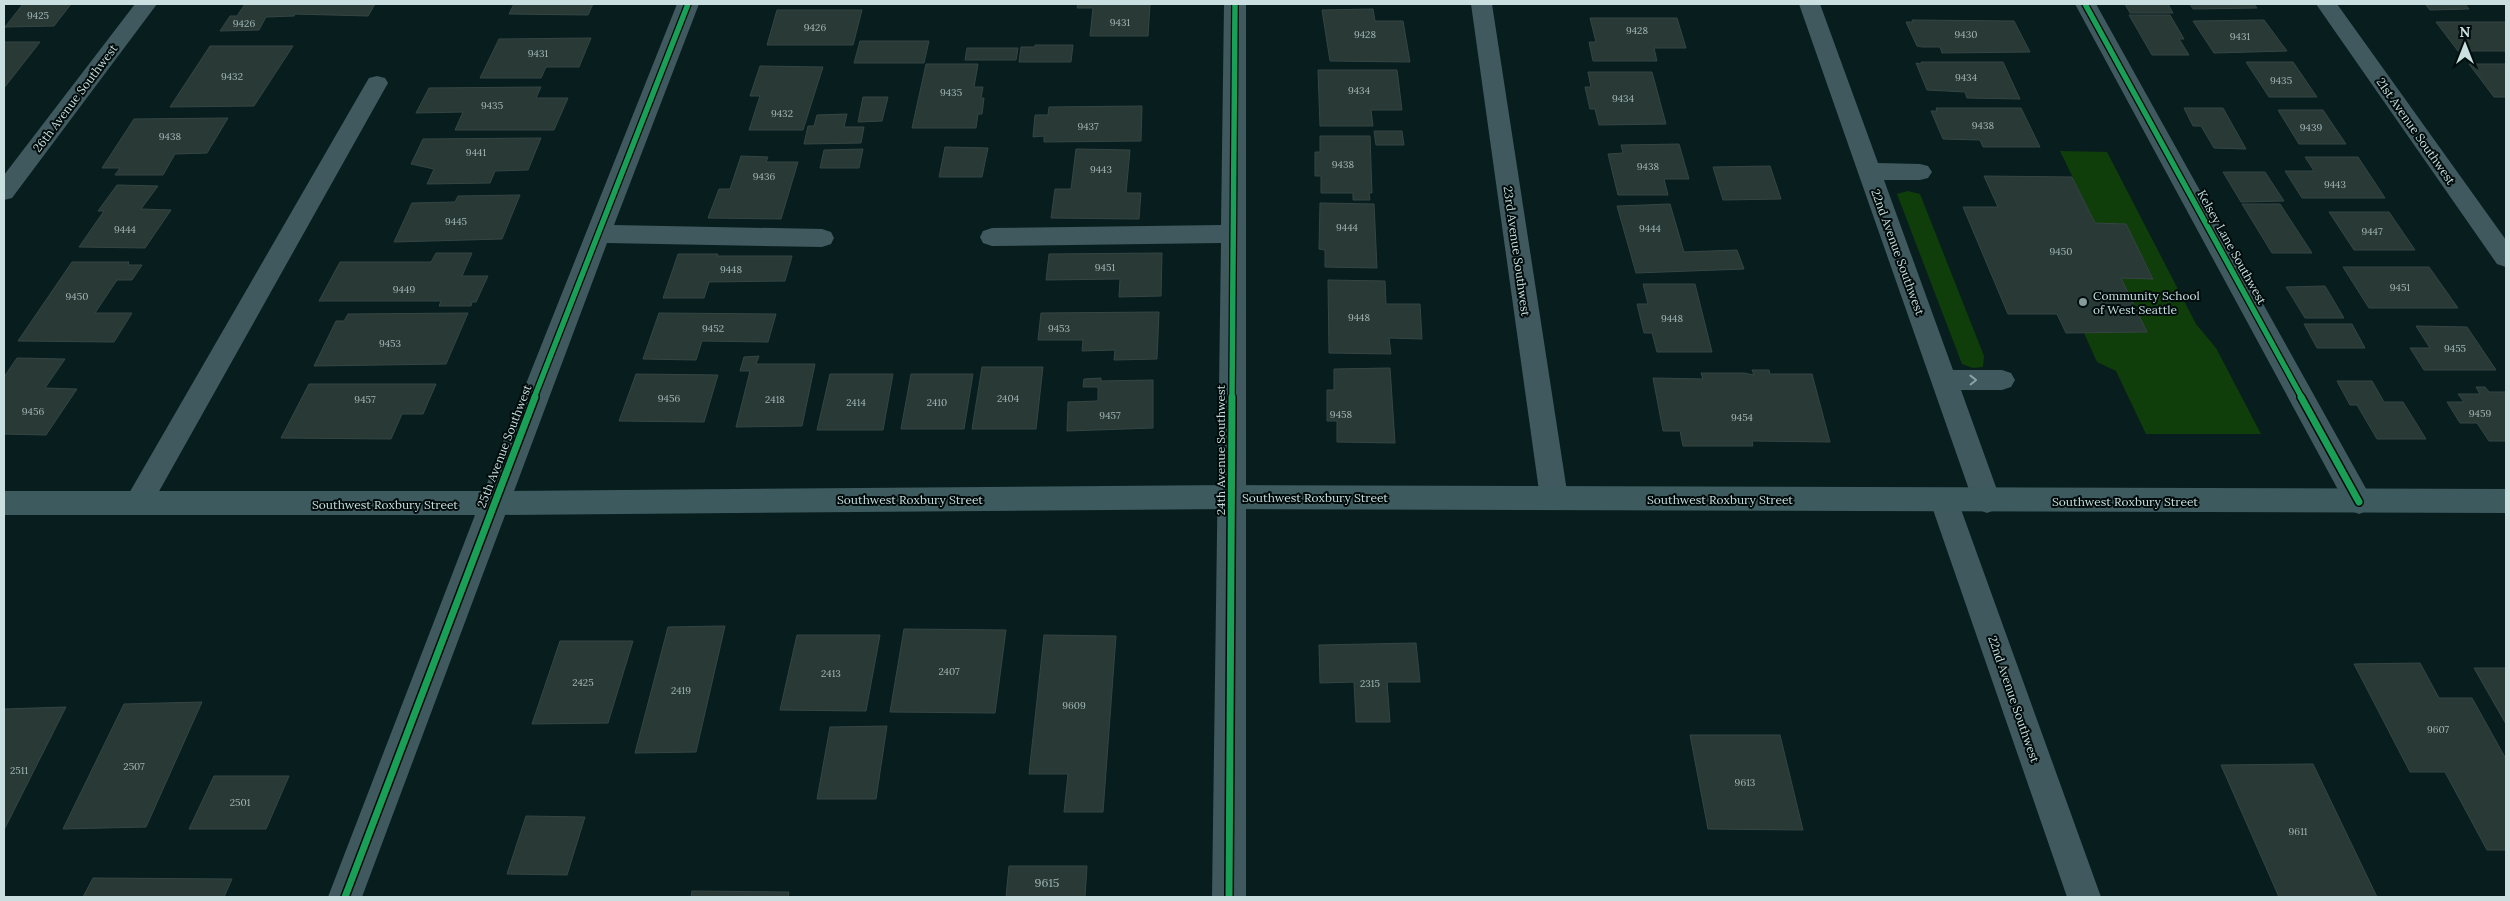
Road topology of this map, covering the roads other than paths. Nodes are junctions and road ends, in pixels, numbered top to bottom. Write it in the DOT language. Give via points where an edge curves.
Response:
graph roads {
  1 [pos="146,4"];
  2 [pos="688,4"];
  3 [pos="1235,4"];
  4 [pos="1481,4"];
  5 [pos="1809,4"];
  6 [pos="2085,4"];
  7 [pos="2326,4"];
  8 [pos="376,83"];
  9 [pos="1870,171"];
  10 [pos="1920,172"];
  11 [pos="4,192"];
  12 [pos="597,234"];
  13 [pos="1232,234"];
  14 [pos="992,237"];
  15 [pos="822,238"];
  16 [pos="2506,258"];
  17 [pos="1944,380"];
  18 [pos="2002,380"];
  19 [pos="1230,497"];
  20 [pos="1554,498"];
  21 [pos="1944,501"];
  22 [pos="1987,501"];
  23 [pos="2506,501"];
  24 [pos="2359,502"];
  25 [pos="4,503"];
  26 [pos="138,503"];
  27 [pos="494,503"];
  28 [pos="345,897"];
  29 [pos="1229,897"];
  30 [pos="2084,897"];
  1 -- 11 [label="street, 26th Avenue Southwest"];
  2 -- 12 [label="street, 25th Avenue Southwest"];
  3 -- 13 [label="street, 24th Avenue Southwest"];
  4 -- 20 [label="street, 23rd Avenue Southwest"];
  5 -- 9 [label="street, 22nd Avenue Southwest"];
  6 -- 24 [label="street, Kelsey Lane Southwest"];
  7 -- 16 [label="street, 21st Avenue Southwest"];
  8 -- 26 [label="street"];
  9 -- 10 [label="street"];
  9 -- 17 [label="street, 22nd Avenue Southwest"];
  12 -- 15 [label="street"];
  12 -- 27 [label="street, 25th Avenue Southwest"];
  13 -- 14 [label="street"];
  13 -- 19 [label="street, 24th Avenue Southwest"];
  17 -- 18 [label="street, one-way"];
  17 -- 22 [label="street, 22nd Avenue Southwest"];
  19 -- 20 [label="main road, Southwest Roxbury Street"];
  19 -- 27 [label="main road, Southwest Roxbury Street"];
  19 -- 29 [label="street, 24th Avenue Southwest"];
  20 -- 21 [label="main road, Southwest Roxbury Street"];
  21 -- 22 [label="main road, Southwest Roxbury Street"];
  21 -- 30 [label="street, 22nd Avenue Southwest"];
  22 -- 24 [label="main road, Southwest Roxbury Street"];
  23 -- 24 [label="main road, Southwest Roxbury Street"];
  25 -- 26 [label="main road, Southwest Roxbury Street"];
  26 -- 27 [label="main road, Southwest Roxbury Street"];
  27 -- 28 [label="street, 25th Avenue Southwest"];
}
